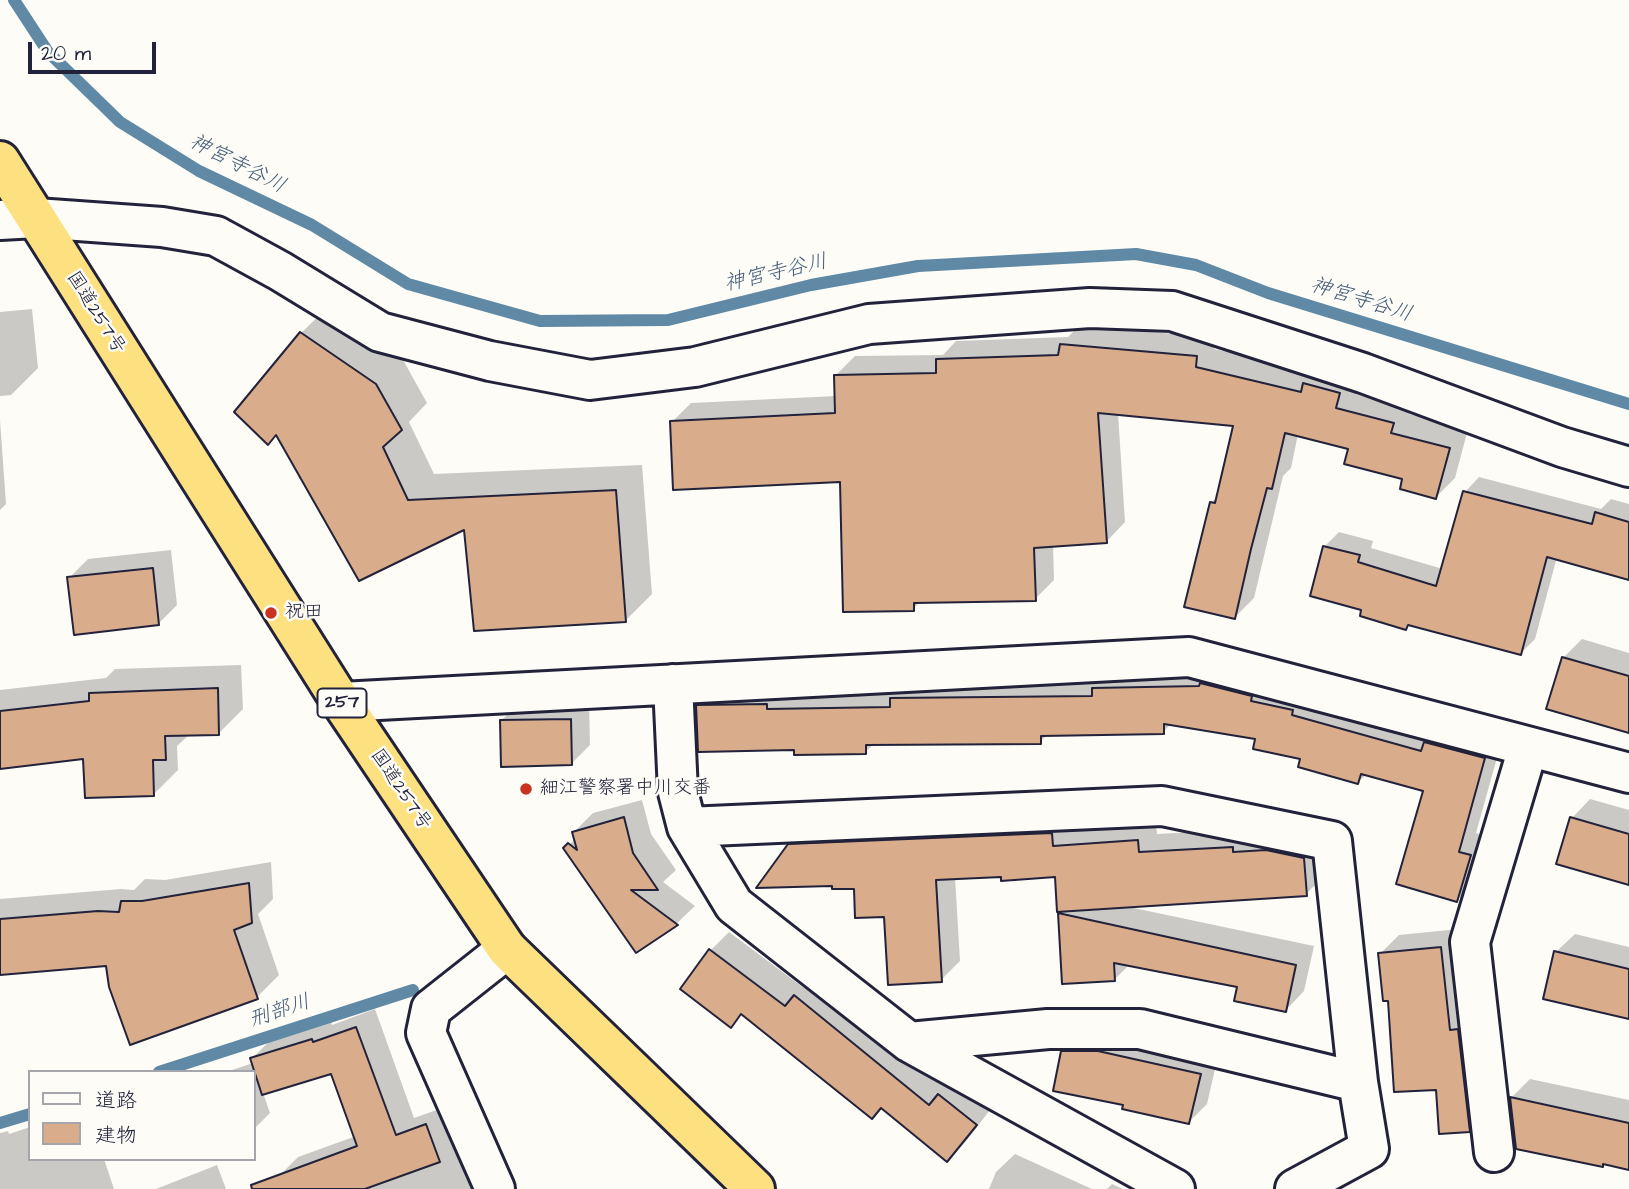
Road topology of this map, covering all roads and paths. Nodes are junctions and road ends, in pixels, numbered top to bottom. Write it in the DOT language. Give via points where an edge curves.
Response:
graph roads {
  1 [pos="0,161"];
  2 [pos="18,219"];
  3 [pos="1629,467"];
  4 [pos="673,684"];
  5 [pos="341,702"];
  6 [pos="1528,748"];
  7 [pos="1629,774"];
  8 [pos="687,827"];
  9 [pos="507,949"];
  10 [pos="909,1042"];
  11 [pos="1358,1082"];
  12 [pos="1494,1152"];
  13 [pos="495,1189"];
  14 [pos="755,1189"];
  15 [pos="1175,1189"];
  16 [pos="1295,1189"];
  1 -- 2 [label="highway, 国道257号 / 257"];
  2 -- 3 [label="street" via="216,236 380,332 490,361 590,380 695,367 869,324 1090,309 1172,311"];
  2 -- 5 [label="highway, 国道257号 / 257"];
  4 -- 5 [label="street"];
  4 -- 6 [label="street" via="1189,657"];
  4 -- 8 [label="street" via="678,792"];
  5 -- 9 [label="highway, 国道257号 / 257"];
  6 -- 7 [label="street"];
  6 -- 12 [label="street" via="1470,942"];
  8 -- 10 [label="street" via="734,905"];
  8 -- 11 [label="street" via="1162,806 1332,841"];
  9 -- 13 [label="street" via="432,1009 426,1033"];
  9 -- 14 [label="highway, 国道257号 / 257"];
  10 -- 11 [label="street" via="1048,1029 1140,1029"];
  10 -- 15 [label="street"];
  11 -- 16 [label="street" via="1369,1149"];
}
